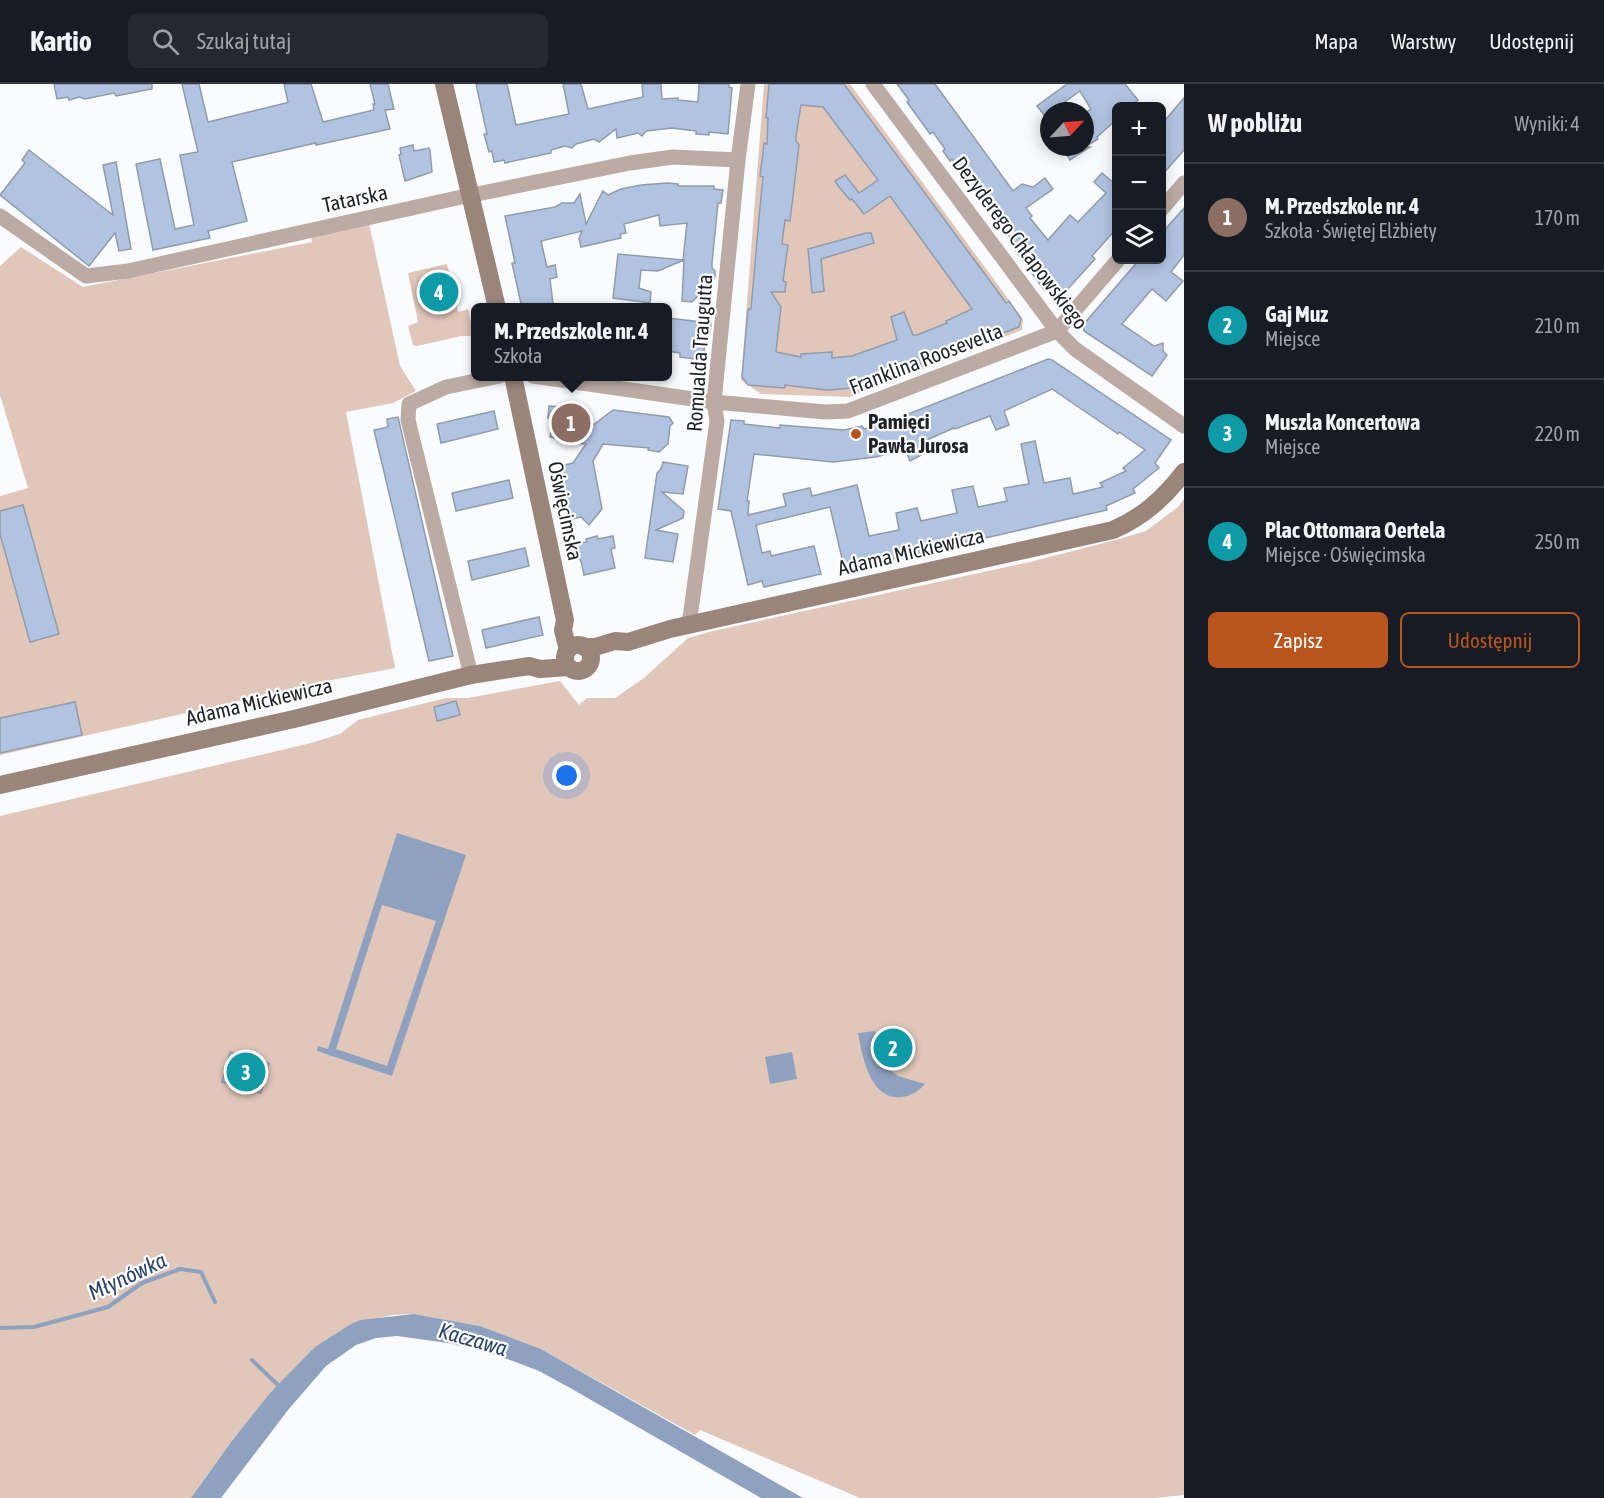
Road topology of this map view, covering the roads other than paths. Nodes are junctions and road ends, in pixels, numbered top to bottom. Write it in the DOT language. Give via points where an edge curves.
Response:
graph roads {
  1 [pos="444,84"];
  2 [pos="748,84"];
  3 [pos="873,84"];
  4 [pos="738,160"];
  5 [pos="1184,183"];
  6 [pos="471,195"];
  7 [pos="1166,203"];
  8 [pos="0,216"];
  9 [pos="1116,264"];
  10 [pos="496,303"];
  11 [pos="1057,331"];
  12 [pos="475,381"];
  13 [pos="514,381"];
  14 [pos="568,381"];
  15 [pos="714,402"];
  16 [pos="1184,426"];
  17 [pos="1184,472"];
  18 [pos="689,625"];
  19 [pos="576,654"];
  20 [pos="471,675"];
  21 [pos="0,785"];
  1 -- 6 [label="street"];
  2 -- 4 [label="street, Romualda Traugutta"];
  3 -- 11 [label="street, Dezyderego Chłapowskiego"];
  4 -- 6 [label="street, Tatarska" via="662,159 630,163"];
  4 -- 15 [label="street, Romualda Traugutta"];
  5 -- 7 [label="street"];
  6 -- 8 [label="street, Tatarska" via="128,271 86,276"];
  6 -- 10 [label="street"];
  9 -- 11 [label="street, Franklina Roosevelta"];
  11 -- 15 [label="street, Franklina Roosevelta" via="848,411"];
  11 -- 16 [label="street, Dezyderego Chłapowskiego" via="1075,349"];
  12 -- 20 [label="street" via="446,387 409,404 408,420"];
  13 -- 19 [label="street, Oświęcimska" via="565,621 563,630"];
  14 -- 15 [label="street, Franklina Roosevelta"];
  15 -- 18 [label="street, Romualda Traugutta" via="717,421"];
  17 -- 18 [label="street, Adama Mickiewicza" via="1155,506 1113,530"];
  18 -- 19 [label="street, Adama Mickiewicza" via="628,642 616,652"];
  19 -- 20 [label="street, Adama Mickiewicza" via="540,669 529,666"];
  20 -- 21 [label="street, Adama Mickiewicza"];
}
